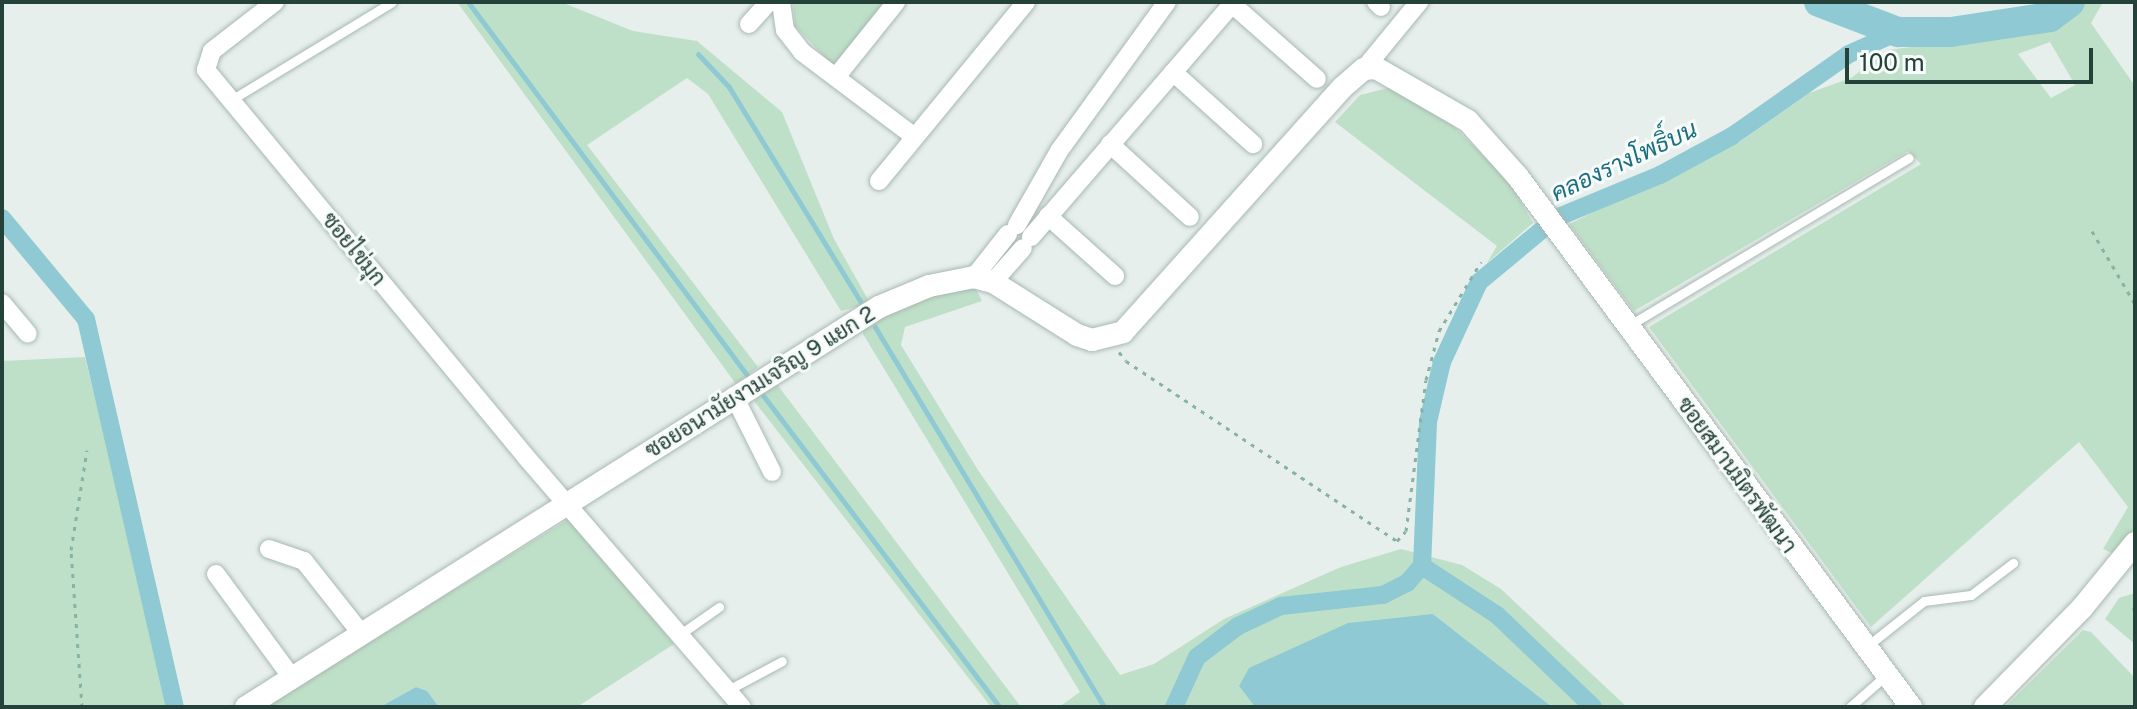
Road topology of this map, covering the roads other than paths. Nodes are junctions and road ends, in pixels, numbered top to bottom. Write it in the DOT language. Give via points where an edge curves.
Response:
graph roads {
  1 [pos="275,2"];
  2 [pos="392,2"];
  3 [pos="769,2"];
  4 [pos="781,2"];
  5 [pos="896,2"];
  6 [pos="1026,2"];
  7 [pos="1167,2"];
  8 [pos="1419,2"];
  9 [pos="1233,3"];
  10 [pos="749,24"];
  11 [pos="1364,69"];
  12 [pos="1173,72"];
  13 [pos="836,77"];
  14 [pos="1317,79"];
  15 [pos="231,100"];
  16 [pos="915,137"];
  17 [pos="1110,144"];
  18 [pos="1253,144"];
  19 [pos="1909,158"];
  20 [pos="879,181"];
  21 [pos="1190,217"];
  22 [pos="1016,224"];
  23 [pos="1035,233"];
  24 [pos="1115,276"];
  25 [pos="984,279"];
  26 [pos="2,303"];
  27 [pos="1628,326"];
  28 [pos="28,334"];
  29 [pos="749,386"];
  30 [pos="772,472"];
  31 [pos="568,503"];
  32 [pos="2135,543"];
  33 [pos="269,549"];
  34 [pos="2013,563"];
  35 [pos="216,574"];
  36 [pos="719,607"];
  37 [pos="360,632"];
  38 [pos="679,635"];
  39 [pos="1864,649"];
  40 [pos="782,661"];
  41 [pos="290,675"];
  42 [pos="1885,676"];
  43 [pos="728,690"];
  44 [pos="246,707"];
  45 [pos="742,707"];
  46 [pos="1850,707"];
  47 [pos="1911,707"];
  48 [pos="1985,707"];
  1 -- 15 [label="street, ซอยไข่มุก" via="206,59 206,70"];
  2 -- 15 [label="lane"];
  3 -- 10 [label="street"];
  4 -- 13 [label="street" via="785,30"];
  5 -- 13 [label="street"];
  6 -- 16 [label="street"];
  7 -- 22 [label="street" via="1059,151"];
  8 -- 11 [label="street"];
  9 -- 12 [label="street"];
  9 -- 14 [label="street"];
  11 -- 25 [label="street" via="1141,314 1111,339 1077,335"];
  11 -- 27 [label="street, ซอยสมานมิตรพัฒนา" via="1385,69 1468,121 1568,240"];
  12 -- 17 [label="street"];
  12 -- 18 [label="street"];
  13 -- 16 [label="street"];
  15 -- 31 [label="street, ซอยไข่มุก"];
  16 -- 20 [label="street"];
  17 -- 21 [label="street"];
  17 -- 23 [label="street"];
  19 -- 27 [label="lane"];
  22 -- 23 [label="street"];
  22 -- 25 [label="street"];
  23 -- 24 [label="street"];
  23 -- 25 [label="street"];
  25 -- 29 [label="street, ซอยอนามัยงามเจริญ 9 แยก 2" via="929,286 879,307"];
  26 -- 28 [label="street"];
  27 -- 39 [label="street, ซอยสมานมิตรพัฒนา"];
  29 -- 30 [label="street"];
  29 -- 31 [label="street, ซอยอนามัยงามเจริญ 9 แยก 2"];
  31 -- 37 [label="street, ซอยอนามัยงามเจริญ 9 แยก 2"];
  31 -- 38 [label="street, ซอยไข่มุก"];
  32 -- 48 [label="street" via="2082,608"];
  33 -- 37 [label="street" via="304,561"];
  34 -- 39 [label="lane" via="1971,595 1924,601"];
  35 -- 41 [label="street"];
  36 -- 38 [label="lane"];
  37 -- 41 [label="street, ซอยอนามัยงามเจริญ 9 แยก 2"];
  38 -- 43 [label="street, ซอยไข่มุก"];
  39 -- 42 [label="street, ซอยสมานมิตรพัฒนา"];
  40 -- 43 [label="lane"];
  41 -- 44 [label="street, ซอยอนามัยงามเจริญ 9 แยก 2"];
  42 -- 46 [label="lane"];
  42 -- 47 [label="street, ซอยสมานมิตรพัฒนา"];
  43 -- 45 [label="street, ซอยไข่มุก"];
}
